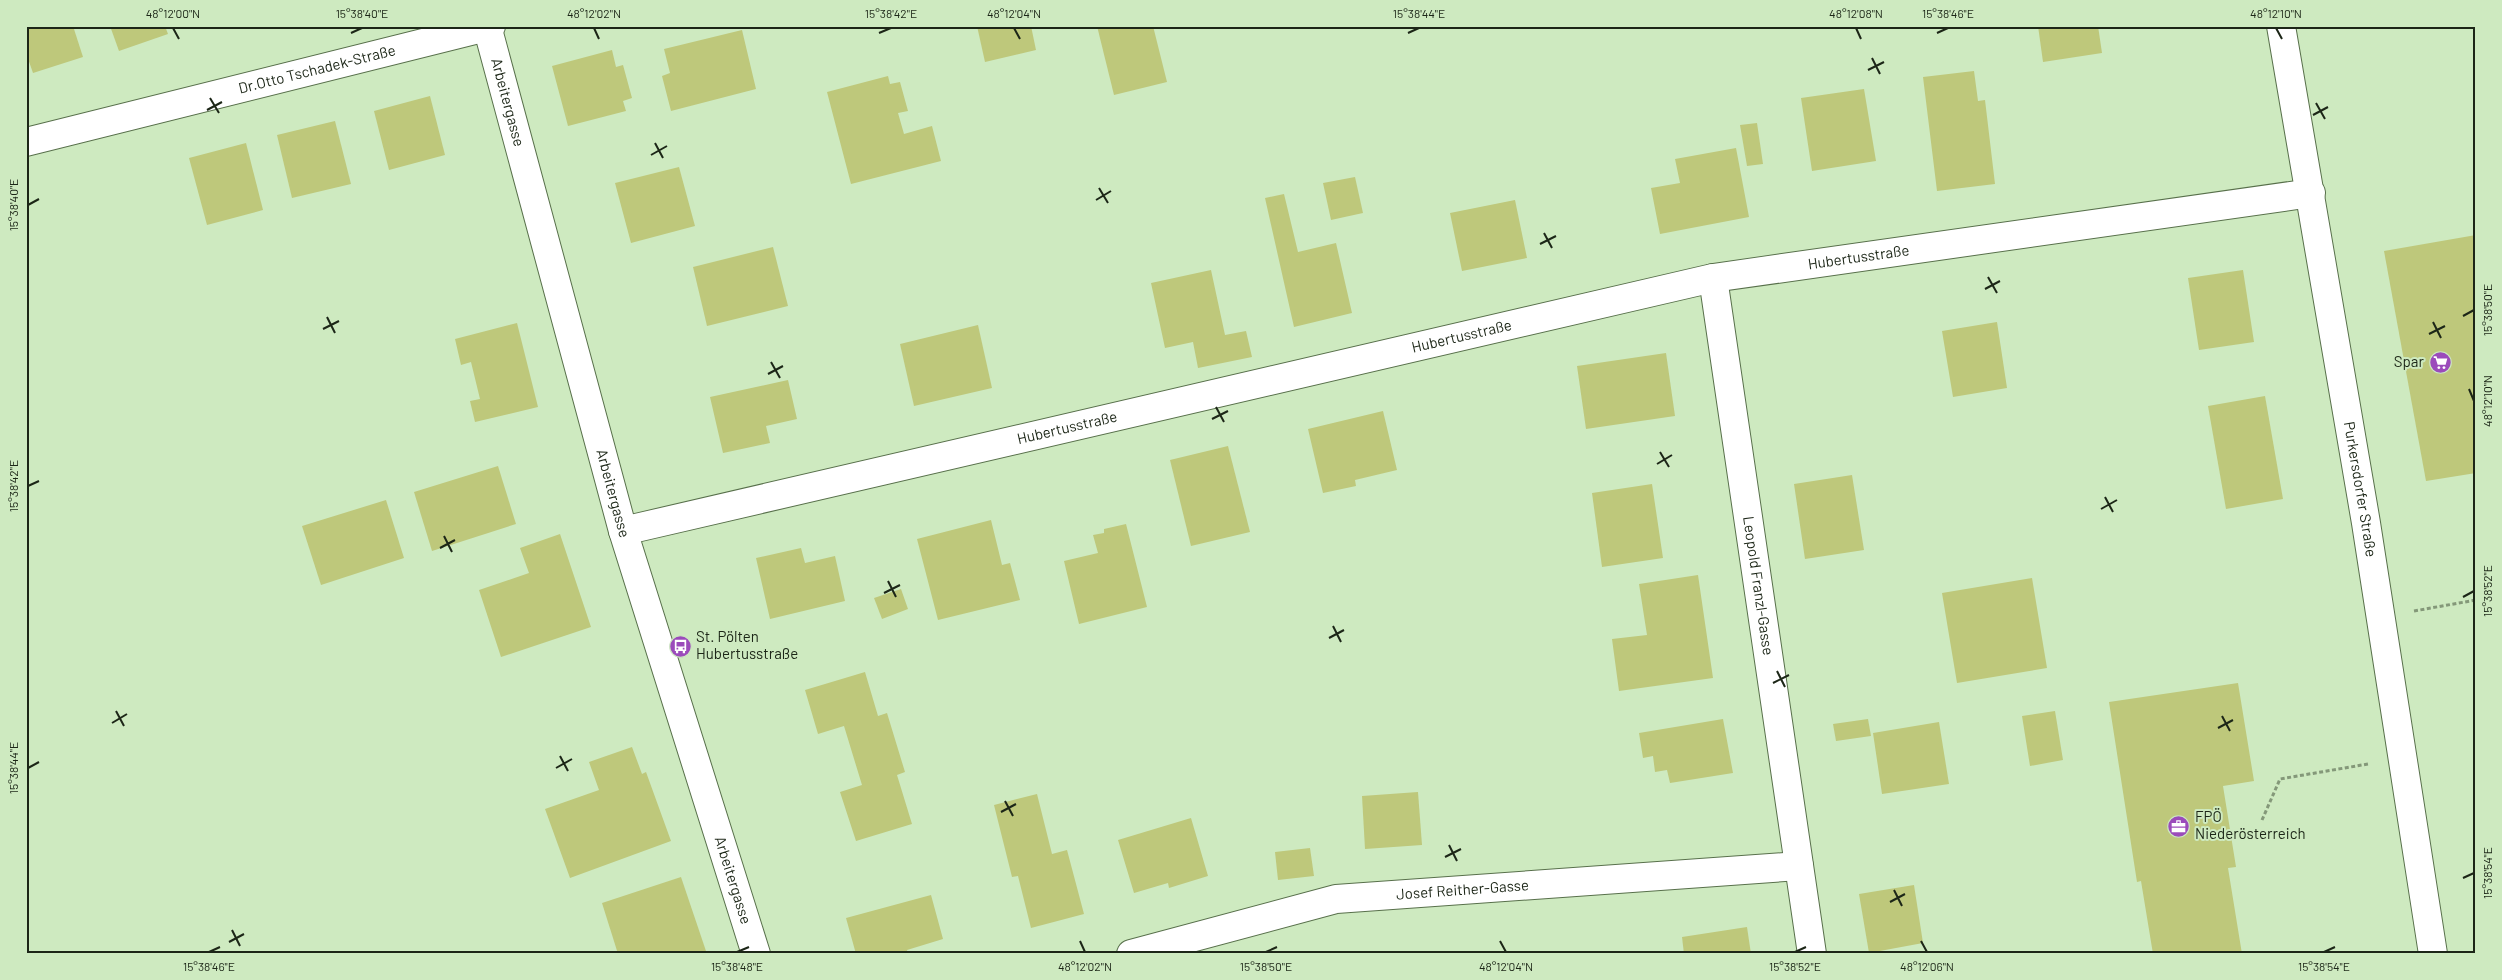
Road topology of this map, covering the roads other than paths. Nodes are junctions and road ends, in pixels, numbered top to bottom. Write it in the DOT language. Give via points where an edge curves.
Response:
graph roads {
  1 [pos="2281,26"];
  2 [pos="489,27"];
  3 [pos="26,142"];
  4 [pos="2311,193"];
  5 [pos="1713,278"];
  6 [pos="623,532"];
  7 [pos="1799,866"];
  8 [pos="756,954"];
  9 [pos="1132,954"];
  10 [pos="1812,954"];
  11 [pos="2433,954"];
  1 -- 4 [label="street, Purkersdorfer Straße"];
  2 -- 3 [label="street, Dr.Otto Tschadek-Straße"];
  2 -- 6 [label="street, Arbeitergasse"];
  4 -- 5 [label="street, Hubertusstraße"];
  4 -- 11 [label="street, Purkersdorfer Straße" via="2382,617"];
  5 -- 6 [label="street, Hubertusstraße"];
  5 -- 7 [label="street, Leopold Franzl-Gasse"];
  6 -- 8 [label="street, Arbeitergasse"];
  7 -- 9 [label="street, Josef Reither-Gasse" via="1336,899"];
  7 -- 10 [label="street, Leopold Franzl-Gasse"];
}
